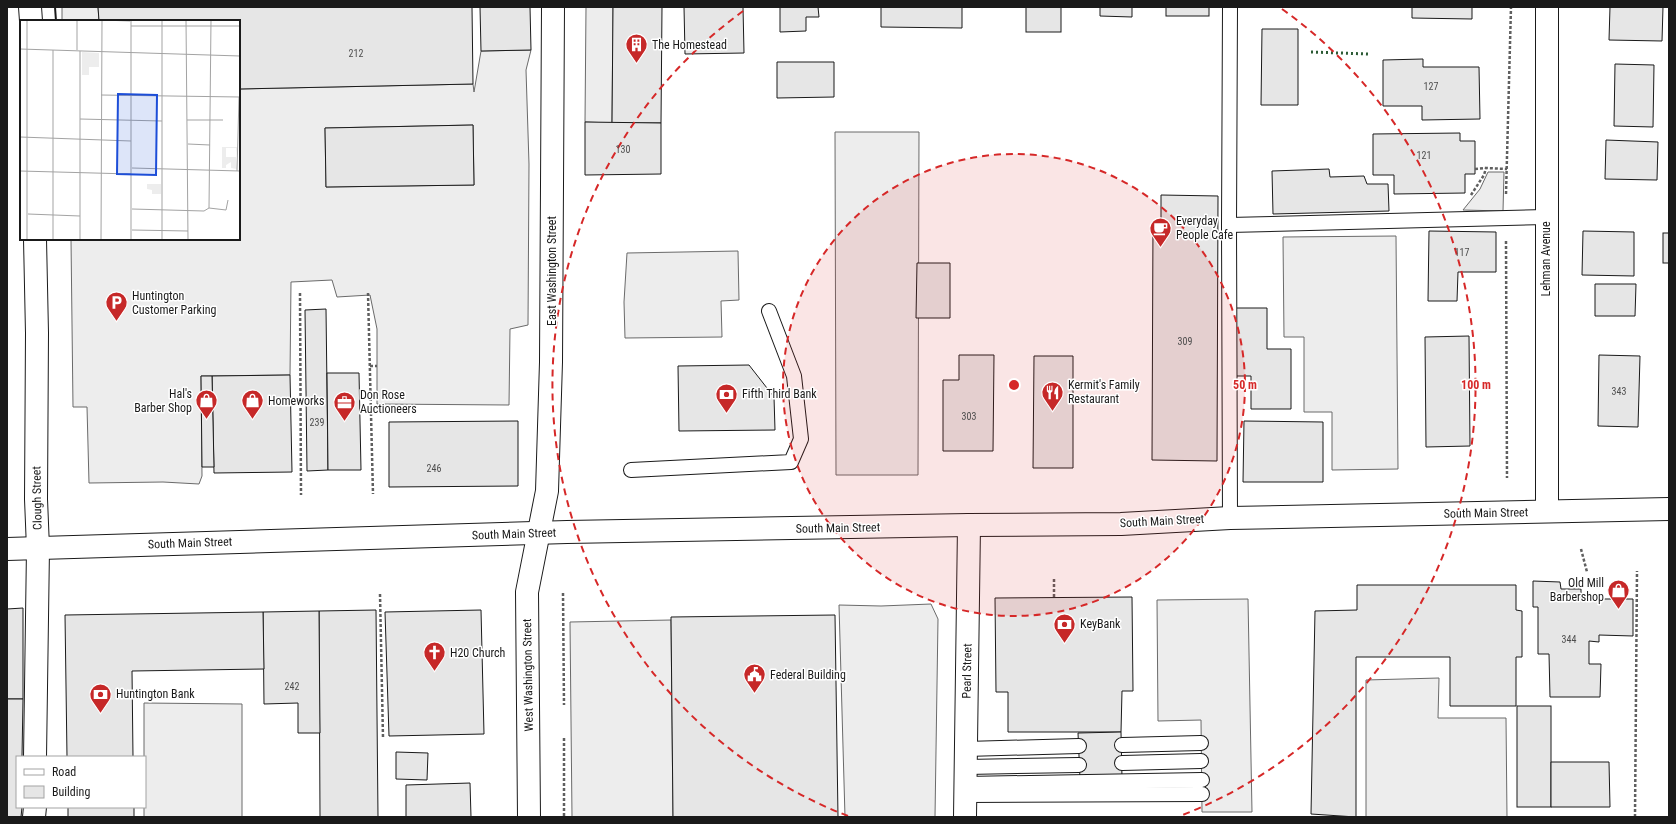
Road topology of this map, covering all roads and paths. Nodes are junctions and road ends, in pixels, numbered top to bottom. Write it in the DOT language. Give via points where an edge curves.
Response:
graph roads {
  1 [pos="30,7"];
  2 [pos="553,7"];
  3 [pos="1230,7"];
  4 [pos="1547,7"];
  5 [pos="31,20"];
  6 [pos="1486,168"];
  7 [pos="1475,169"];
  8 [pos="1507,169"];
  9 [pos="1546,217"];
  10 [pos="1454,220"];
  11 [pos="1228,225"];
  12 [pos="35,240"];
  13 [pos="300,293"];
  14 [pos="368,293"];
  15 [pos="769,311"];
  16 [pos="370,366"];
  17 [pos="377,366"];
  18 [pos="631,470"];
  19 [pos="373,494"];
  20 [pos="301,495"];
  21 [pos="1669,509"];
  22 [pos="1547,511"];
  23 [pos="1230,518"];
  24 [pos="969,525"];
  25 [pos="538,533"];
  26 [pos="38,548"];
  27 [pos="7,549"];
  28 [pos="1581,549"];
  29 [pos="1637,571"];
  30 [pos="1587,572"];
  31 [pos="1054,579"];
  32 [pos="563,593"];
  33 [pos="380,594"];
  34 [pos="1054,598"];
  35 [pos="564,705"];
  36 [pos="383,738"];
  37 [pos="564,738"];
  38 [pos="1201,743"];
  39 [pos="1122,745"];
  40 [pos="1079,746"];
  41 [pos="35,756"];
  42 [pos="1201,761"];
  43 [pos="1122,763"];
  44 [pos="1079,765"];
  45 [pos="966,774"];
  46 [pos="1202,787"];
  47 [pos="530,817"];
  48 [pos="564,817"];
  49 [pos="965,817"];
  50 [pos="1635,817"];
  1 -- 5 [label="street"];
  2 -- 25 [label="street, East Washington Street" via="551,362 547,491"];
  3 -- 11 [label="lane"];
  4 -- 9 [label="street, Lehman Avenue"];
  6 -- 7 [label="path"];
  6 -- 8 [label="path"];
  6 -- 10 [label="path" via="1470,196 1456,210"];
  9 -- 10 [label="lane"];
  9 -- 22 [label="street, Lehman Avenue"];
  10 -- 11 [label="lane"];
  11 -- 23 [label="lane"];
  12 -- 26 [label="street, Clough Street"];
  13 -- 20 [label="path"];
  14 -- 16 [label="path"];
  15 -- 18 [label="lane" via="794,376 801,439 791,462"];
  16 -- 17 [label="path"];
  16 -- 19 [label="path"];
  21 -- 22 [label="street, South Main Street"];
  22 -- 23 [label="street, South Main Street"];
  23 -- 24 [label="street, South Main Street" via="1121,524"];
  24 -- 25 [label="street, South Main Street"];
  24 -- 45 [label="street, Pearl Street"];
  25 -- 26 [label="street, South Main Street"];
  25 -- 47 [label="street, West Washington Street" via="527,592"];
  26 -- 27 [label="street, South Main Street"];
  26 -- 41 [label="street, Clough Street"];
  28 -- 30 [label="path"];
  29 -- 50 [label="path"];
  31 -- 34 [label="path"];
  32 -- 35 [label="path"];
  33 -- 36 [label="path"];
  37 -- 48 [label="path"];
  38 -- 39 [label="lane"];
  40 -- 45 [label="lane"];
  42 -- 43 [label="lane"];
  44 -- 45 [label="lane"];
  45 -- 46 [label="lane"];
  45 -- 49 [label="street, Pearl Street"];
}
